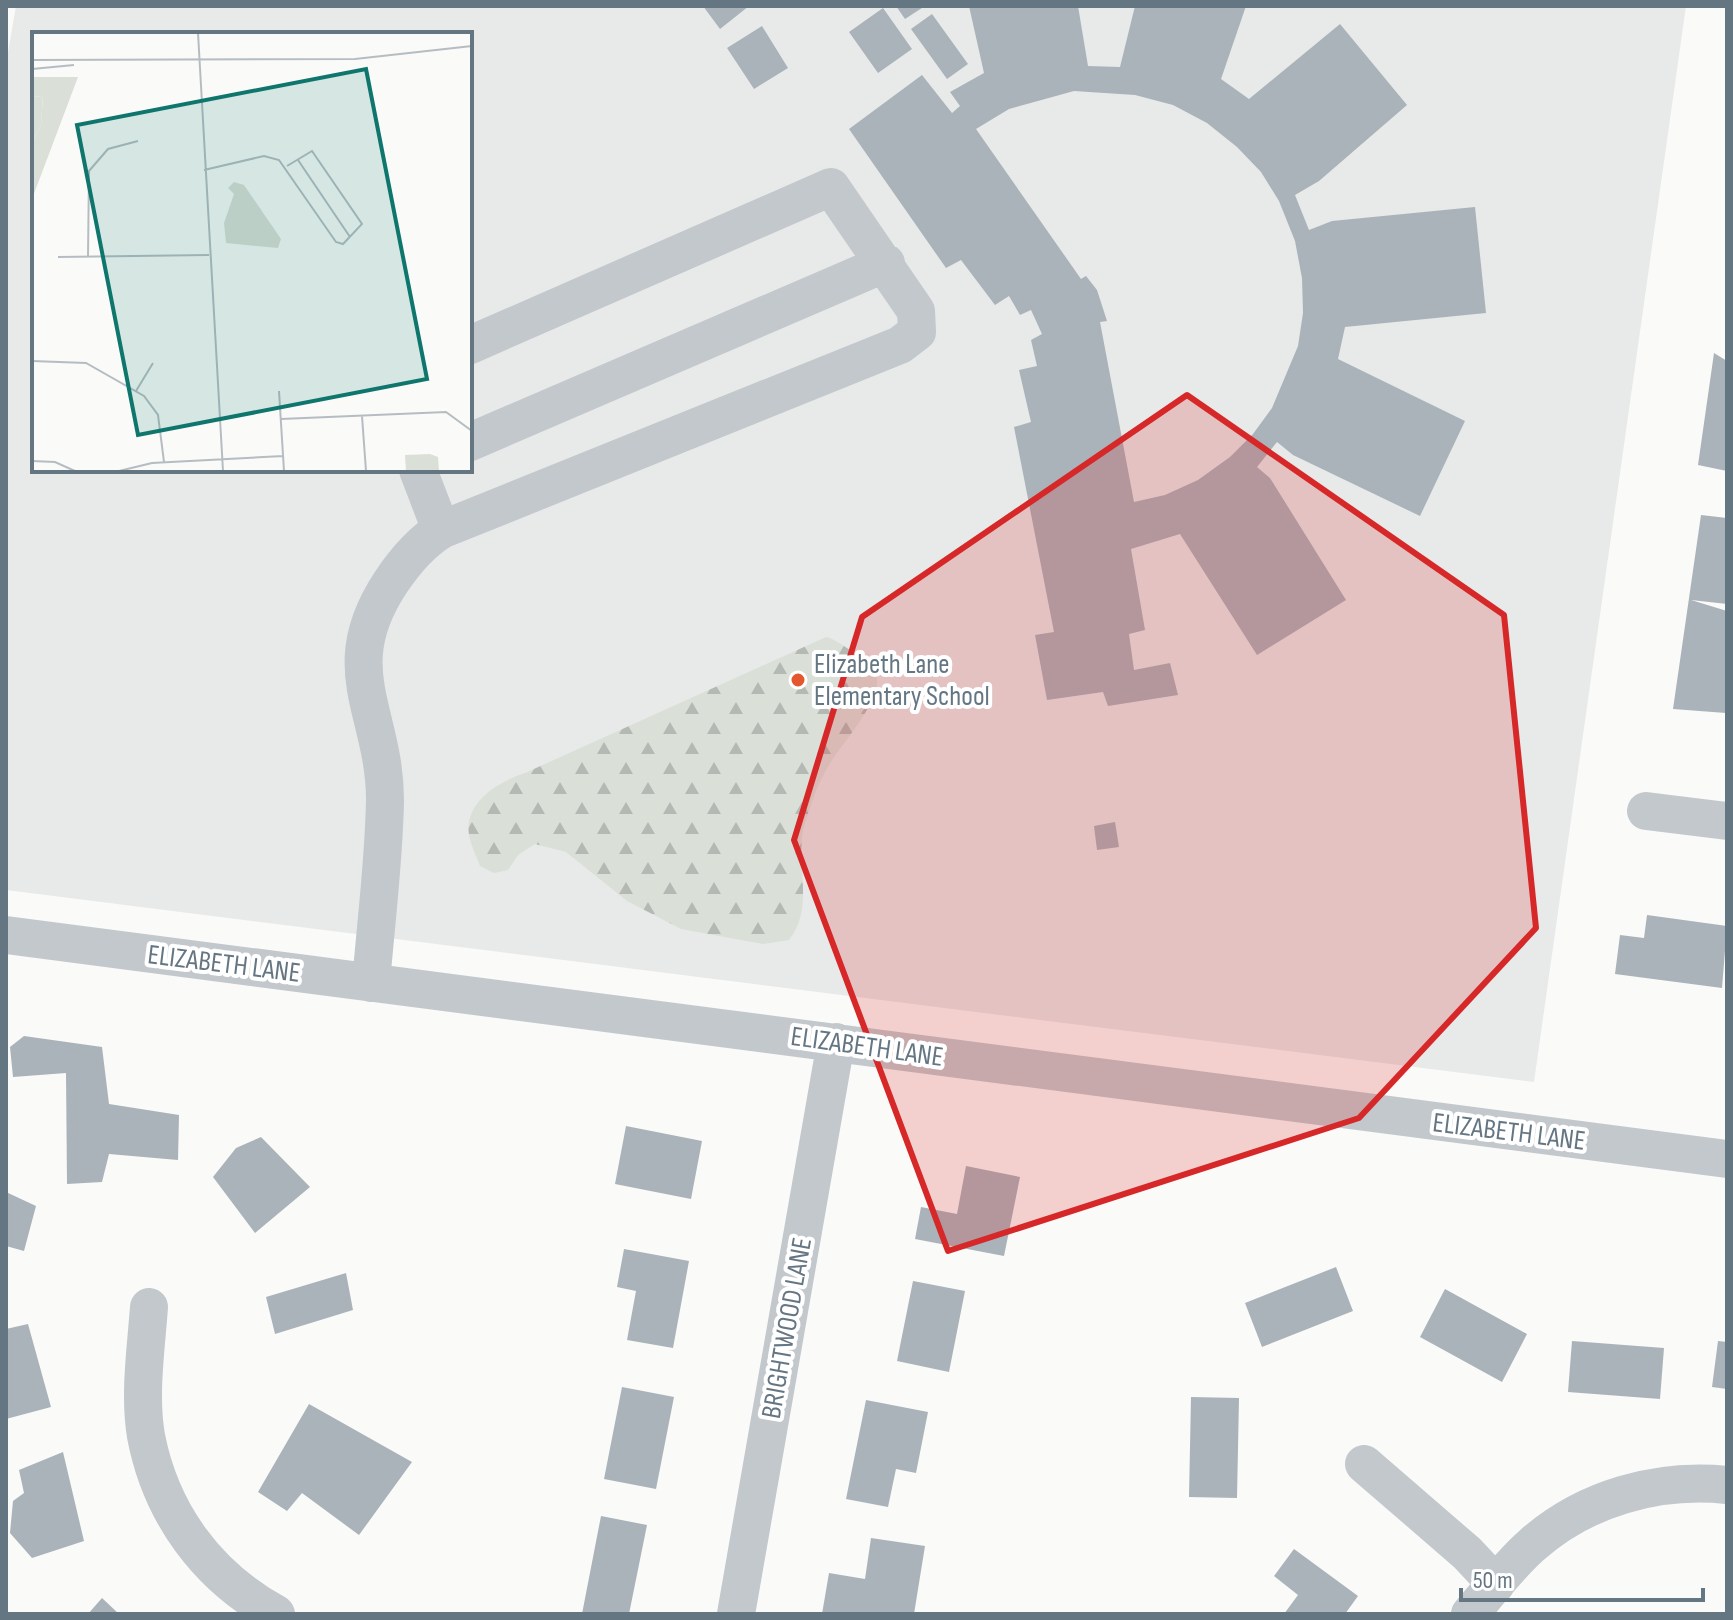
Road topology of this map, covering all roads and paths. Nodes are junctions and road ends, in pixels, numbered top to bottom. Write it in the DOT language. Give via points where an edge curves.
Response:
graph roads {
  1 [pos="886,263"];
  2 [pos="472,344"];
  3 [pos="472,441"];
  4 [pos="419,472"];
  5 [pos="441,530"];
  6 [pos="1646,811"];
  7 [pos="1727,821"];
  8 [pos="6,935"];
  9 [pos="371,983"];
  10 [pos="836,1042"];
  11 [pos="1727,1159"];
  12 [pos="149,1307"];
  13 [pos="1364,1464"];
  14 [pos="1727,1485"];
  15 [pos="1496,1584"];
  16 [pos="276,1614"];
  17 [pos="736,1614"];
  18 [pos="1470,1614"];
  1 -- 2 [label="street" via="831,187"];
  1 -- 3 [label="street"];
  1 -- 5 [label="street" via="916,311 917,332 900,345"];
  4 -- 5 [label="street"];
  5 -- 9 [label="street" via="423,541 400,568 370,619 363,645 362,674 385,797"];
  6 -- 7 [label="street"];
  8 -- 9 [label="street, ELIZABETH LANE"];
  9 -- 10 [label="street, ELIZABETH LANE"];
  10 -- 11 [label="street, ELIZABETH LANE"];
  10 -- 17 [label="street, BRIGHTWOOD LANE"];
  12 -- 16 [label="street" via="143,1392 157,1480 201,1556 228,1582"];
  13 -- 15 [label="street"];
  14 -- 15 [label="street" via="1648,1487 1601,1502 1532,1545"];
  15 -- 18 [label="street"];
}
